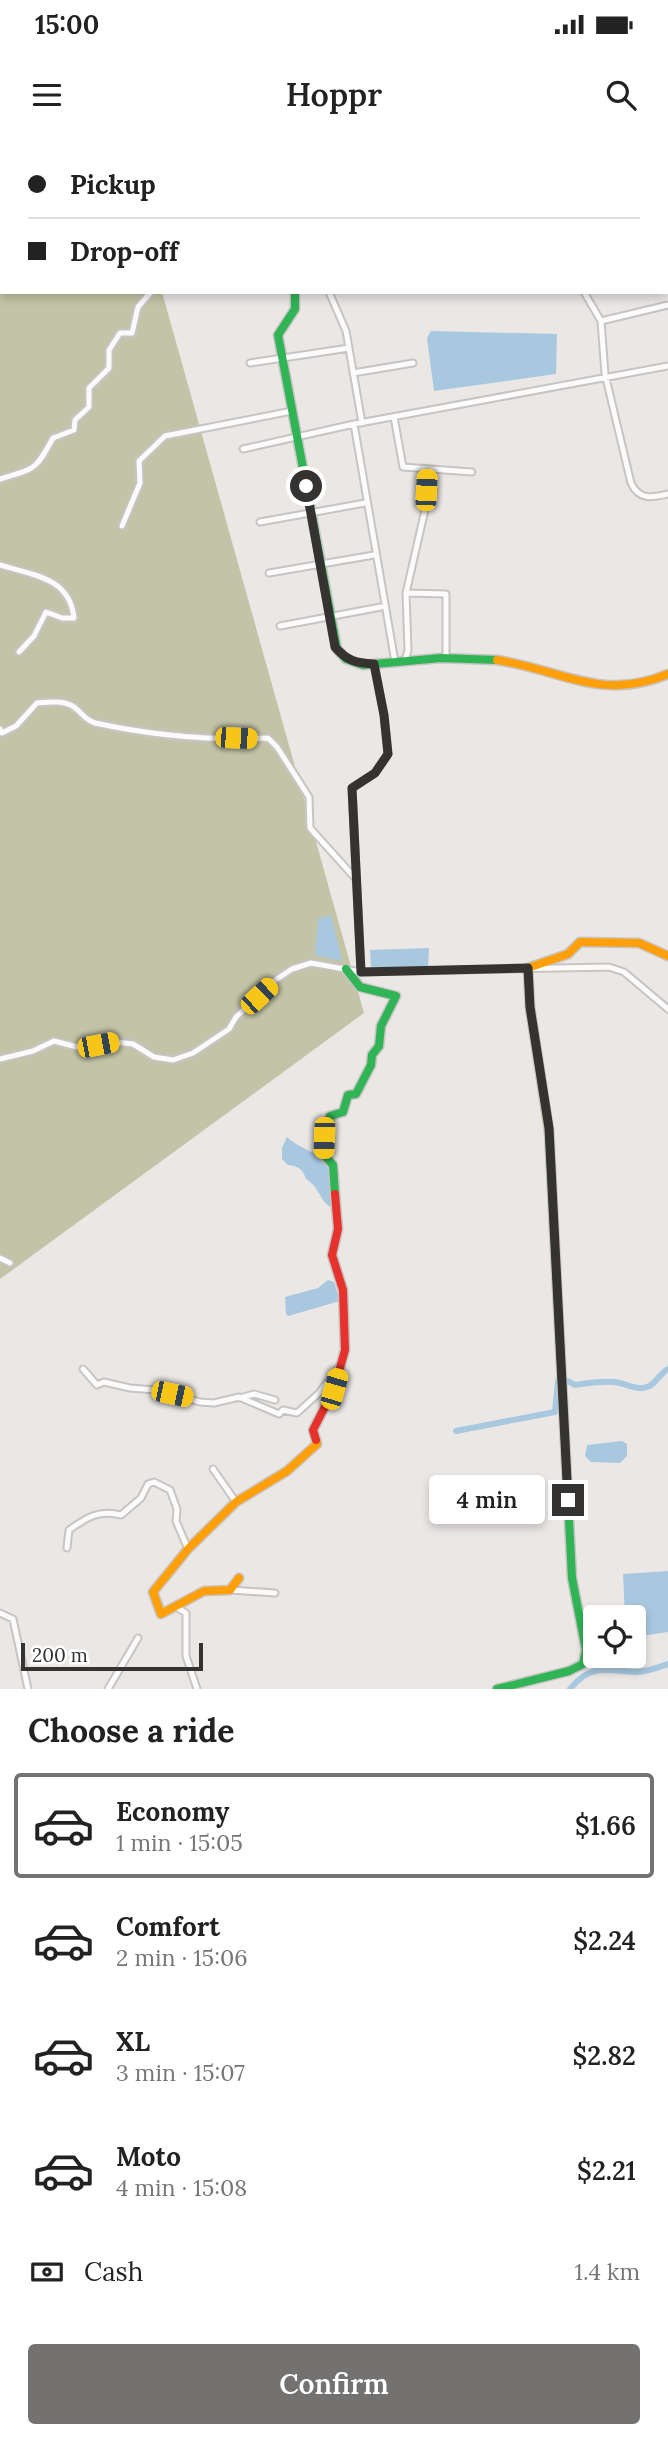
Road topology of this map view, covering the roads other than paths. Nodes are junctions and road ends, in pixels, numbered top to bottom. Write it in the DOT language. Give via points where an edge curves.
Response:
graph roads {
  1 [pos="149,294"];
  2 [pos="295,294"];
  3 [pos="330,294"];
  4 [pos="585,294"];
  5 [pos="668,305"];
  6 [pos="601,321"];
  7 [pos="349,348"];
  8 [pos="282,357"];
  9 [pos="250,363"];
  10 [pos="413,363"];
  11 [pos="668,366"];
  12 [pos="353,373"];
  13 [pos="606,377"];
  14 [pos="292,411"];
  15 [pos="394,417"];
  16 [pos="362,423"];
  17 [pos="354,424"];
  18 [pos="297,436"];
  19 [pos="243,449"];
  20 [pos="427,471"];
  21 [pos="472,472"];
  22 [pos="0,480"];
  23 [pos="668,494"];
  24 [pos="365,503"];
  25 [pos="310,511"];
  26 [pos="260,522"];
  27 [pos="122,526"];
  28 [pos="374,555"];
  29 [pos="320,564"];
  30 [pos="0,565"];
  31 [pos="269,573"];
  32 [pos="405,593"];
  33 [pos="381,607"];
  34 [pos="330,617"];
  35 [pos="281,626"];
  36 [pos="19,652"];
  37 [pos="446,659"];
  38 [pos="405,661"];
  39 [pos="395,662"];
  40 [pos="374,664"];
  41 [pos="668,674"];
  42 [pos="0,729"];
  43 [pos="355,878"];
  44 [pos="668,956"];
  45 [pos="528,968"];
  46 [pos="346,969"];
  47 [pos="361,972"];
  48 [pos="668,1009"];
  49 [pos="0,1059"];
  50 [pos="0,1258"];
  51 [pos="10,1263"];
  52 [pos="342,1362"];
  53 [pos="83,1369"];
  54 [pos="240,1398"];
  55 [pos="275,1400"];
  56 [pos="214,1469"];
  57 [pos="236,1502"];
  58 [pos="67,1548"];
  59 [pos="188,1549"];
  60 [pos="239,1578"];
  61 [pos="230,1590"];
  62 [pos="275,1593"];
  63 [pos="176,1607"];
  64 [pos="0,1613"];
  65 [pos="138,1638"];
  66 [pos="29,1689"];
  67 [pos="108,1689"];
  68 [pos="197,1689"];
  69 [pos="497,1689"];
  1 -- 22 [label="street" via="138,307 132,333 120,332 109,350 109,368 89,388 89,407 75,420 74,430 53,438 33,469"];
  2 -- 8 [label="street" via="295,309 278,335"];
  3 -- 7 [label="street"];
  4 -- 6 [label="street"];
  5 -- 6 [label="street"];
  6 -- 13 [label="street"];
  7 -- 8 [label="street"];
  7 -- 12 [label="street"];
  8 -- 9 [label="street"];
  8 -- 14 [label="street"];
  10 -- 12 [label="street"];
  11 -- 13 [label="street"];
  12 -- 16 [label="street"];
  13 -- 15 [label="street"];
  13 -- 23 [label="street" via="636,493"];
  14 -- 18 [label="street"];
  14 -- 27 [label="street" via="165,436 139,461 140,483"];
  15 -- 16 [label="street"];
  15 -- 20 [label="street" via="403,467"];
  16 -- 17 [label="street"];
  17 -- 18 [label="street"];
  17 -- 39 [label="street"];
  18 -- 19 [label="street"];
  18 -- 25 [label="street"];
  20 -- 21 [label="street"];
  20 -- 32 [label="street" via="425,510"];
  24 -- 25 [label="street"];
  25 -- 26 [label="street"];
  25 -- 29 [label="street"];
  28 -- 29 [label="street"];
  29 -- 31 [label="street"];
  29 -- 34 [label="street"];
  30 -- 36 [label="street" via="35,573 58,585 73,608 74,618 47,612"];
  32 -- 37 [label="street" via="446,594"];
  32 -- 38 [label="street"];
  33 -- 34 [label="street"];
  34 -- 35 [label="street"];
  34 -- 40 [label="street" via="335,647 345,658"];
  37 -- 38 [label="street"];
  37 -- 41 [label="street" via="495,659 607,687 636,687"];
  38 -- 39 [label="street"];
  39 -- 40 [label="street"];
  40 -- 43 [label="street" via="388,754 375,773 352,788"];
  42 -- 43 [label="street" via="2,733 16,726 37,703 54,702 72,705 93,722 164,736 271,739 309,797 310,828"];
  43 -- 47 [label="street"];
  44 -- 45 [label="street" via="639,943 580,942 568,954"];
  45 -- 47 [label="street"];
  45 -- 48 [label="street" via="609,967 624,972"];
  45 -- 69 [label="street" via="549,1128 572,1578 586,1650 583,1664 569,1671"];
  46 -- 47 [label="street"];
  46 -- 49 [label="street" via="311,963 292,969 236,1017 229,1029 193,1053 173,1060 154,1057 133,1044 81,1048 54,1041"];
  46 -- 52 [label="street" via="360,989 396,996 381,1026 368,1073 356,1094 348,1095 343,1112 330,1116 324,1138 324,1155 332,1165 338,1229 332,1255 344,1300"];
  50 -- 51 [label="street"];
  52 -- 54 [label="street" via="297,1413 279,1413"];
  52 -- 57 [label="street" via="313,1430 317,1444 287,1471"];
  53 -- 54 [label="street" via="97,1385 104,1382 155,1390 200,1402"];
  54 -- 55 [label="street" via="254,1394"];
  56 -- 57 [label="street"];
  57 -- 59 [label="street"];
  58 -- 59 [label="street" via="69,1530 97,1513 121,1515 153,1482 170,1490"];
  59 -- 63 [label="street" via="153,1592 161,1614"];
  60 -- 61 [label="street"];
  61 -- 62 [label="street"];
  61 -- 63 [label="street" via="204,1591"];
  63 -- 68 [label="street" via="186,1613 186,1656"];
  64 -- 66 [label="street" via="13,1619"];
  65 -- 67 [label="street"];
}
